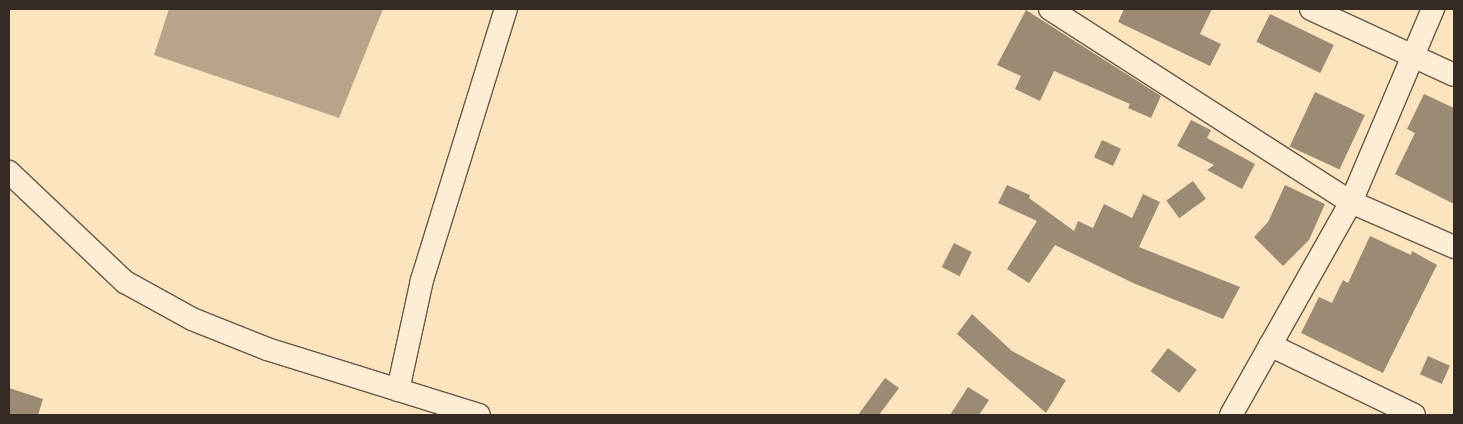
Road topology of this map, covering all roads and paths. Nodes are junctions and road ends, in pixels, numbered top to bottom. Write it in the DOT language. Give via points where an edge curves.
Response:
graph roads {
  1 [pos="506,9"];
  2 [pos="1050,9"];
  3 [pos="1311,9"];
  4 [pos="1434,9"];
  5 [pos="1416,57"];
  6 [pos="1454,75"];
  7 [pos="9,172"];
  8 [pos="1351,202"];
  9 [pos="1454,247"];
  10 [pos="1270,346"];
  11 [pos="398,390"];
  12 [pos="479,415"];
  13 [pos="1231,415"];
  14 [pos="1414,415"];
  1 -- 11 [label="street" via="422,280"];
  2 -- 8 [label="street"];
  3 -- 5 [label="street"];
  4 -- 5 [label="street"];
  5 -- 6 [label="street"];
  5 -- 8 [label="street"];
  7 -- 11 [label="street" via="125,282 184,314 267,349"];
  8 -- 9 [label="street"];
  8 -- 10 [label="street"];
  10 -- 13 [label="street"];
  10 -- 14 [label="street"];
  11 -- 12 [label="street"];
}
